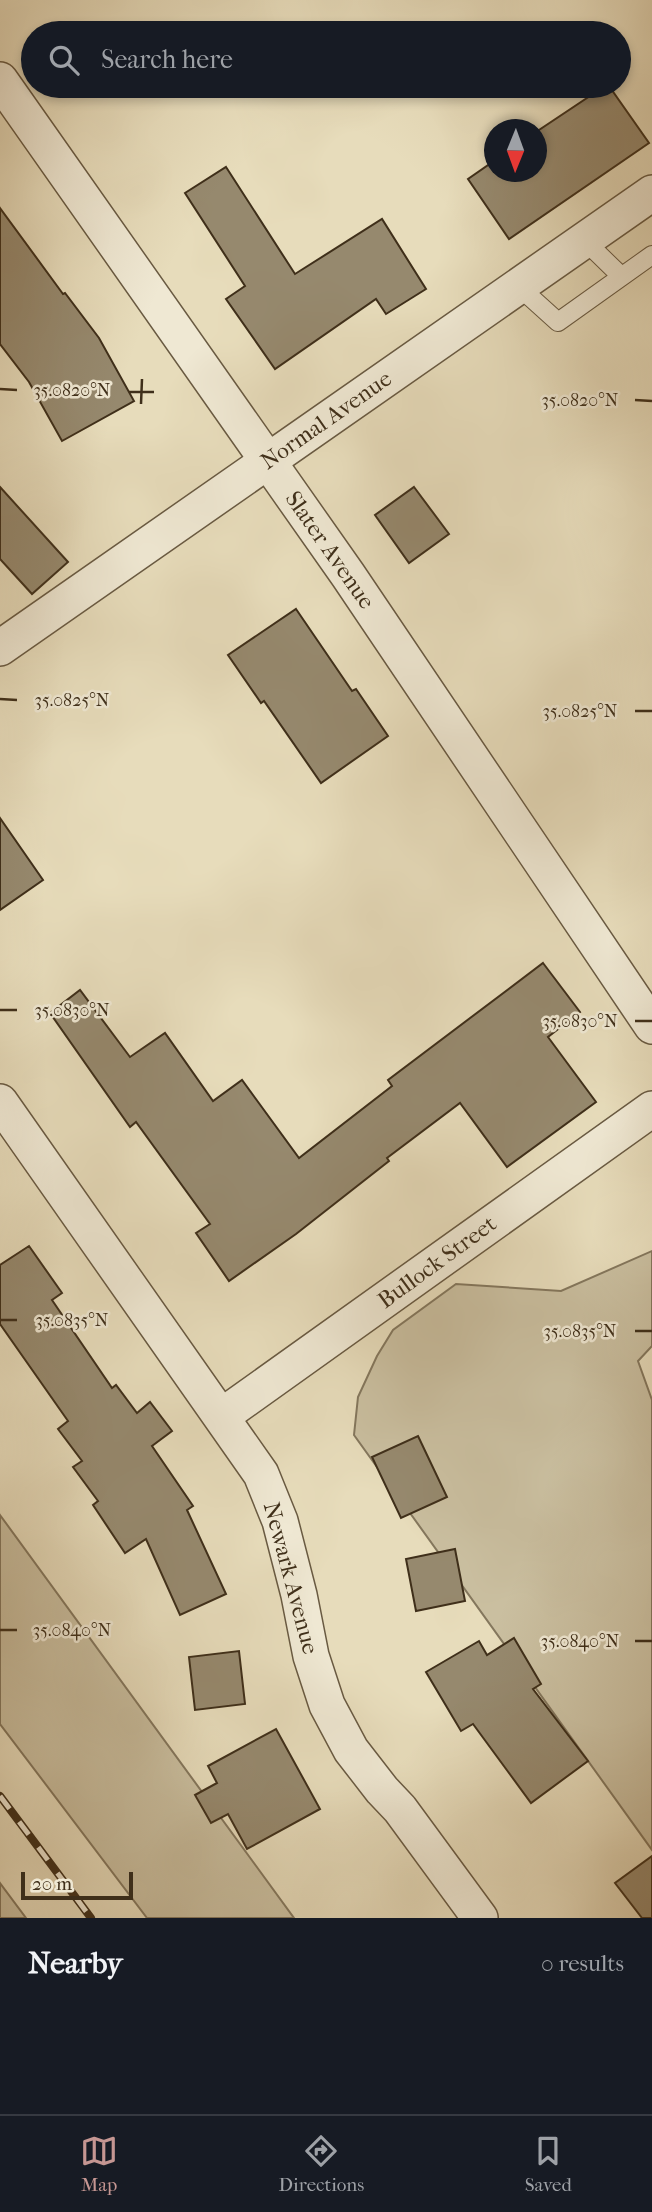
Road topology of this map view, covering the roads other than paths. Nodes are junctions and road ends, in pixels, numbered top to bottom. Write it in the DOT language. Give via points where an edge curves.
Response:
graph roads {
  1 [pos="0,80"];
  2 [pos="652,193"];
  3 [pos="583,239"];
  4 [pos="652,255"];
  5 [pos="621,276"];
  6 [pos="517,285"];
  7 [pos="268,460"];
  8 [pos="0,648"];
  9 [pos="652,1026"];
  10 [pos="0,1102"];
  11 [pos="652,1109"];
  12 [pos="222,1416"];
  13 [pos="480,1918"];
  1 -- 7 [label="street, Slater Avenue"];
  2 -- 3 [label="street, Normal Avenue"];
  3 -- 5 [label="lane"];
  3 -- 6 [label="street, Normal Avenue"];
  4 -- 5 [label="lane"];
  5 -- 6 [label="lane" via="558,322"];
  6 -- 7 [label="street, Normal Avenue"];
  7 -- 8 [label="street, Normal Avenue"];
  7 -- 9 [label="street, Slater Avenue"];
  10 -- 12 [label="street, Newark Avenue"];
  11 -- 12 [label="street, Bullock Street"];
  12 -- 13 [label="street, Newark Avenue" via="261,1474 280,1521 311,1656 327,1704 351,1750"];
}
